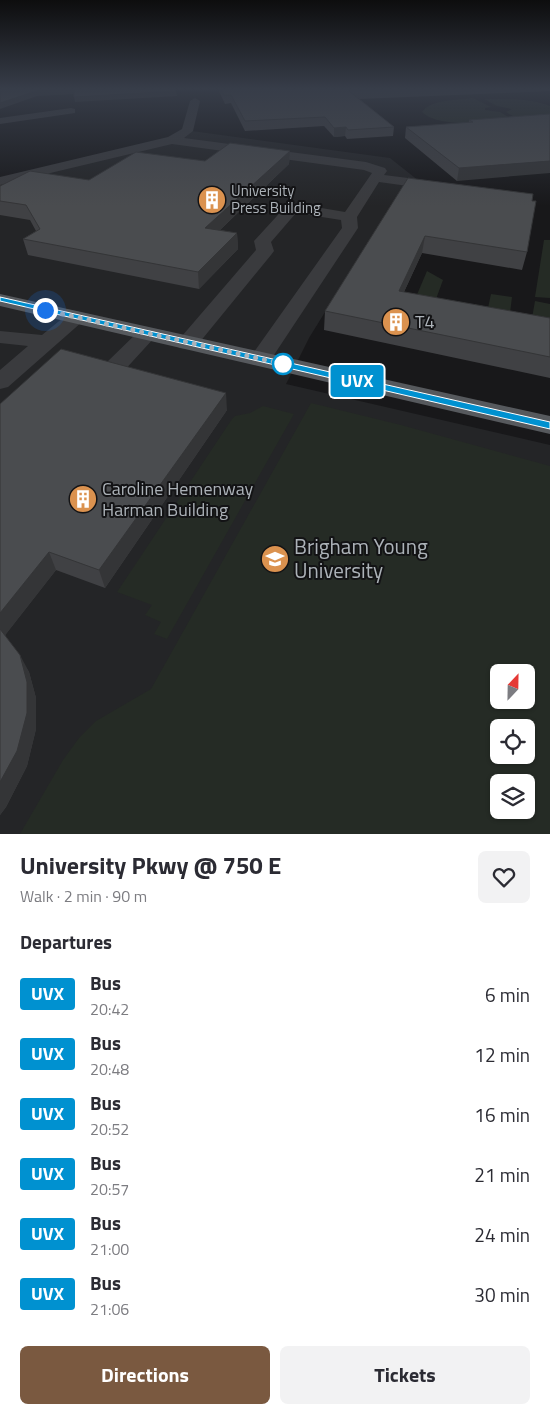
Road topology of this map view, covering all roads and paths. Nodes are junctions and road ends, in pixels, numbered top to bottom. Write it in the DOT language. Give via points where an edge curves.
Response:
graph roads {
  1 [pos="189,128"];
  2 [pos="172,140"];
  3 [pos="192,143"];
  4 [pos="378,178"];
  5 [pos="0,181"];
  6 [pos="408,182"];
  7 [pos="0,193"];
  8 [pos="349,217"];
  9 [pos="0,300"];
  10 [pos="76,317"];
  11 [pos="147,334"];
  12 [pos="0,337"];
  13 [pos="48,342"];
  14 [pos="187,343"];
  15 [pos="260,359"];
  16 [pos="112,369"];
  17 [pos="0,382"];
  18 [pos="550,425"];
  1 -- 2 [label="street"];
  2 -- 3 [label="street"];
  2 -- 5 [label="street"];
  3 -- 4 [label="street" via="366,166 379,170"];
  3 -- 7 [label="street" via="185,148 28,181"];
  4 -- 6 [label="street"];
  4 -- 8 [label="street"];
  8 -- 14 [label="street" via="292,208 262,241 265,251"];
  8 -- 15 [label="street" via="350,228"];
  9 -- 10 [label="main road"];
  10 -- 11 [label="main road"];
  10 -- 13 [label="street"];
  11 -- 14 [label="main road"];
  11 -- 16 [label="street"];
  12 -- 13 [label="street"];
  13 -- 17 [label="street"];
  14 -- 15 [label="main road"];
  15 -- 18 [label="main road"];
}
